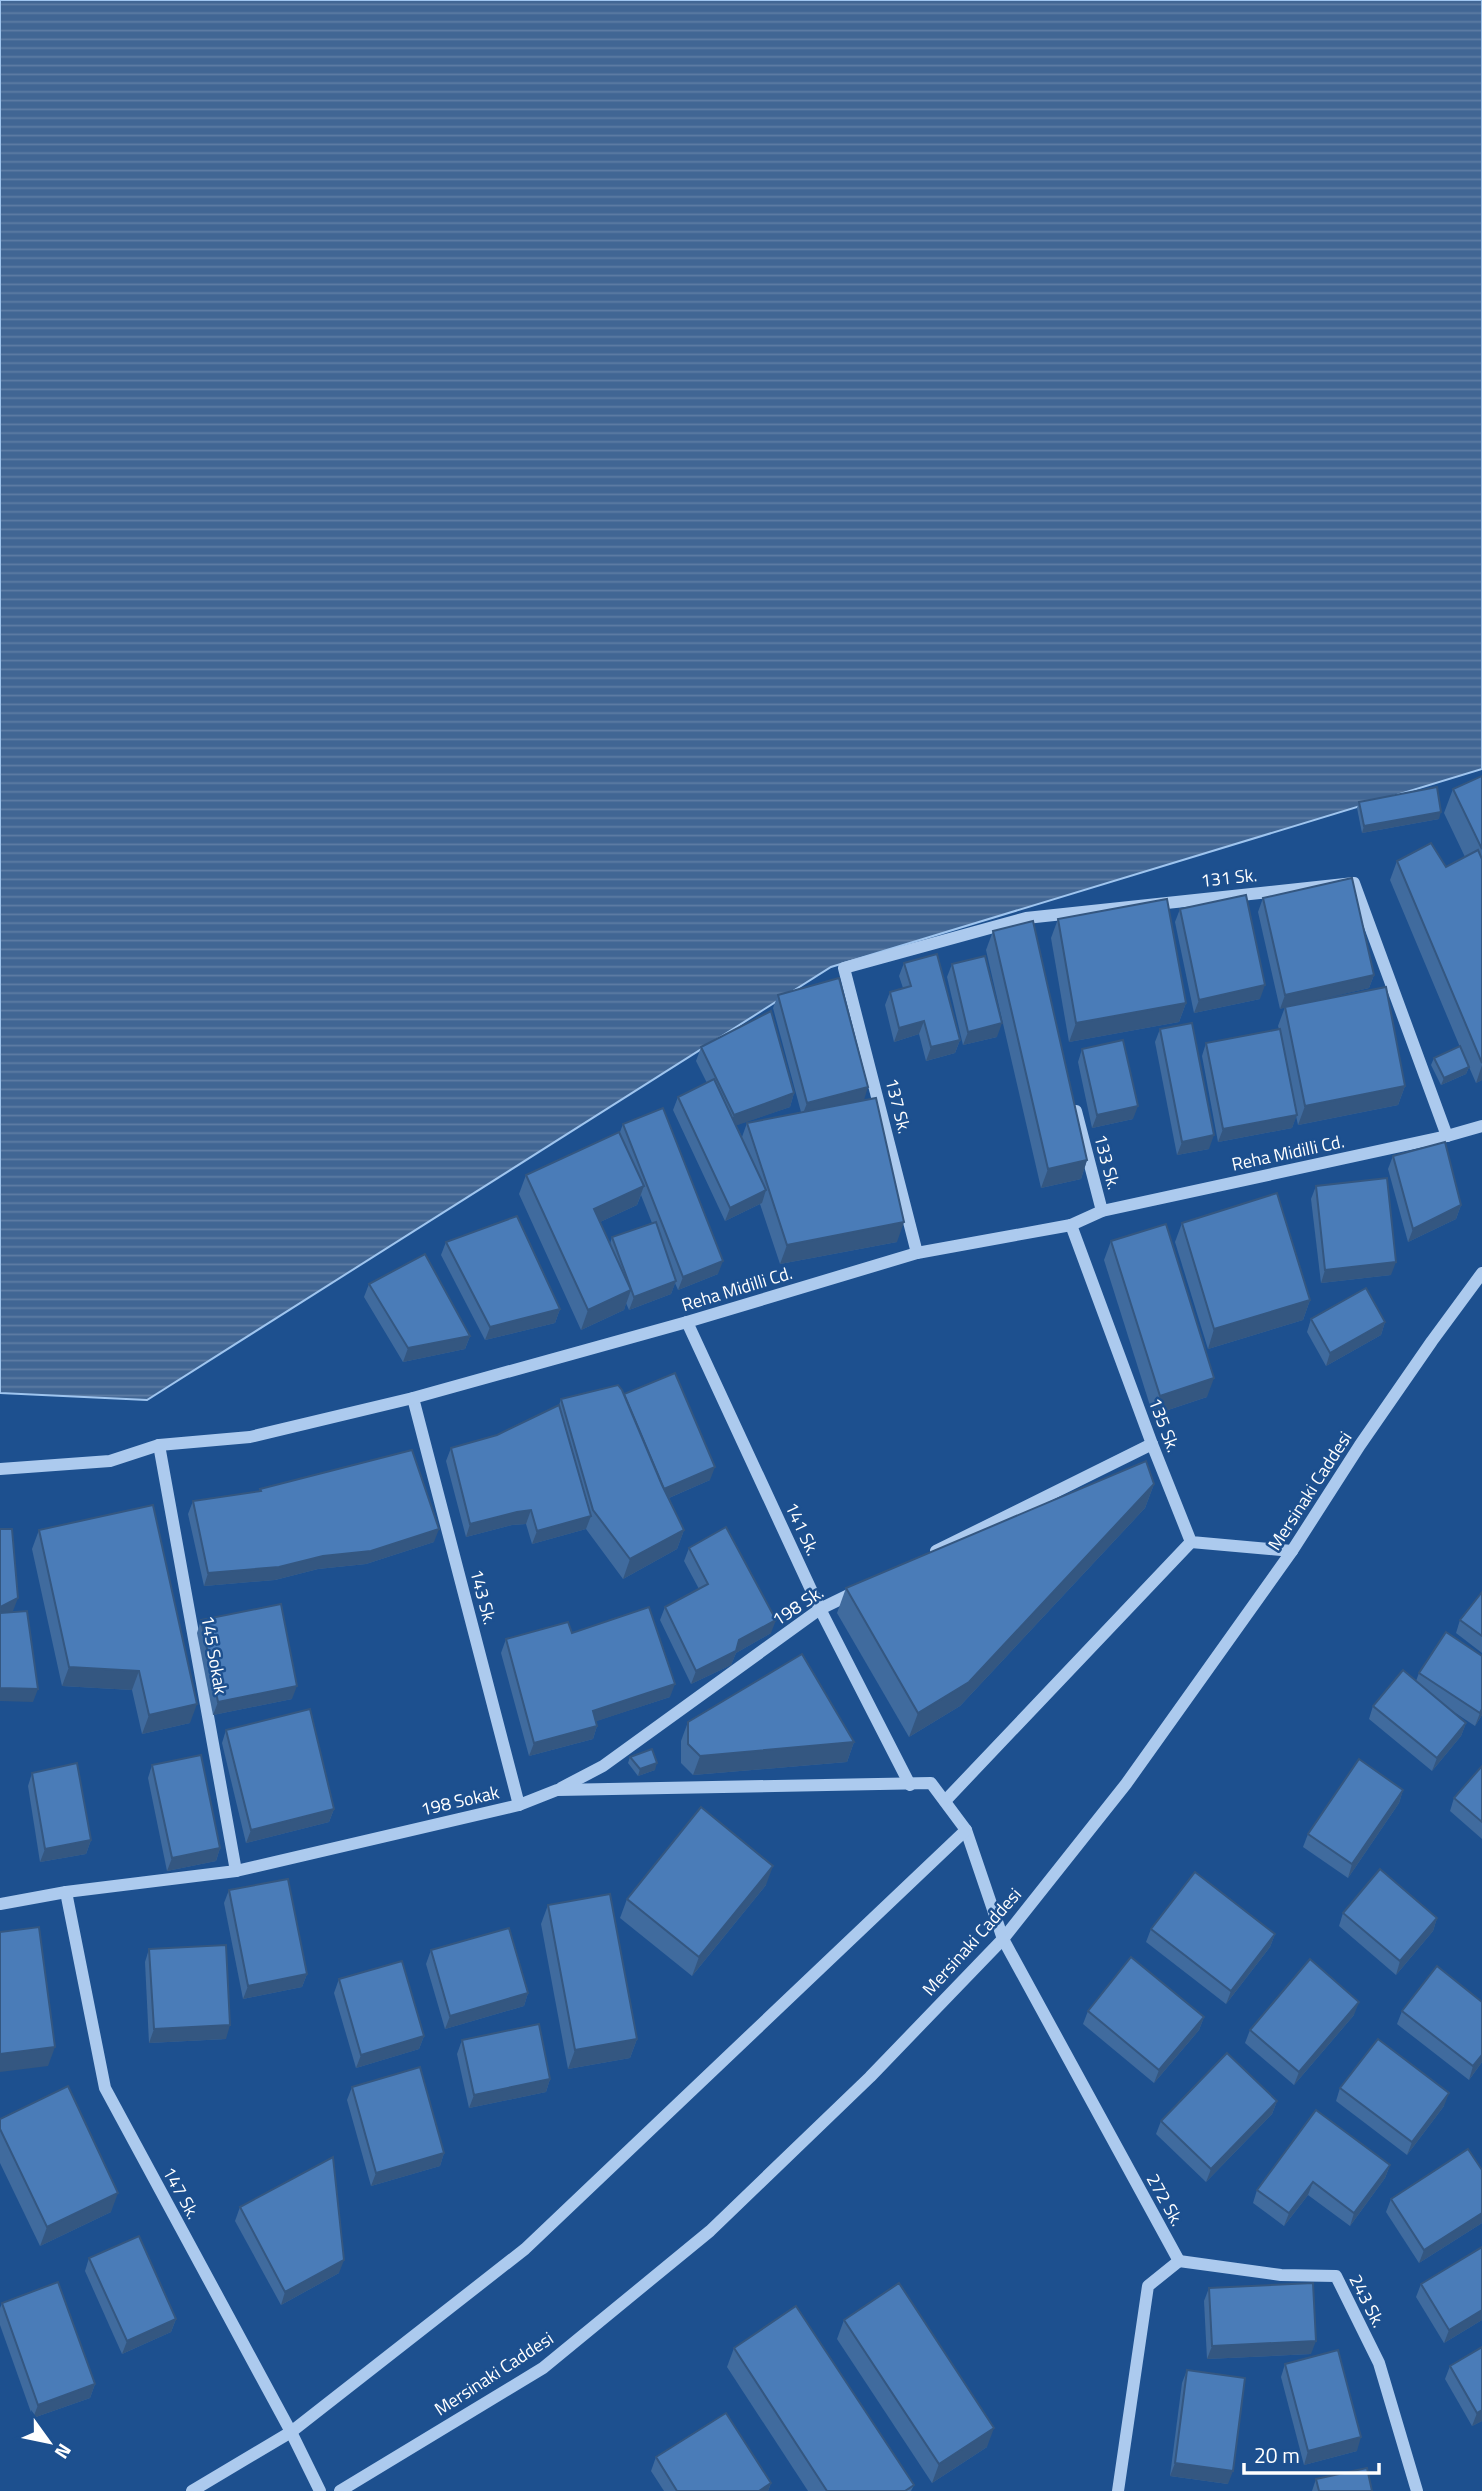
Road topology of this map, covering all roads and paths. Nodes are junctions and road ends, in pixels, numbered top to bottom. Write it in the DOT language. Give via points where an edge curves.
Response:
graph roads {
  1 [pos="1026,918"];
  2 [pos="1029,931"];
  3 [pos="845,968"];
  4 [pos="1074,1105"];
  5 [pos="1482,1126"];
  6 [pos="1447,1136"];
  7 [pos="1102,1211"];
  8 [pos="1071,1225"];
  9 [pos="917,1253"];
  10 [pos="1482,1273"];
  11 [pos="687,1322"];
  12 [pos="413,1398"];
  13 [pos="1152,1444"];
  14 [pos="159,1445"];
  15 [pos="0,1469"];
  16 [pos="1191,1542"];
  17 [pos="1292,1551"];
  18 [pos="918,1560"];
  19 [pos="869,1584"];
  20 [pos="820,1609"];
  21 [pos="910,1785"];
  22 [pos="557,1790"];
  23 [pos="945,1801"];
  24 [pos="519,1805"];
  25 [pos="966,1830"];
  26 [pos="236,1871"];
  27 [pos="66,1892"];
  28 [pos="0,1904"];
  29 [pos="1003,1940"];
  30 [pos="1178,2261"];
  31 [pos="291,2432"];
  32 [pos="192,2491"];
  33 [pos="320,2491"];
  34 [pos="340,2491"];
  35 [pos="1118,2491"];
  36 [pos="1417,2491"];
  1 -- 2 [label="street"];
  1 -- 3 [label="street, 131 Sk."];
  1 -- 6 [label="street, 131 Sk." via="1354,883"];
  3 -- 9 [label="street, 137 Sk."];
  4 -- 7 [label="street, 133 Sk."];
  5 -- 6 [label="street, Reha Midilli Cd."];
  6 -- 7 [label="street, Reha Midilli Cd."];
  7 -- 8 [label="street, Reha Midilli Cd."];
  8 -- 9 [label="street, Reha Midilli Cd."];
  8 -- 13 [label="street, 135 Sk."];
  9 -- 11 [label="street, Reha Midilli Cd."];
  10 -- 17 [label="street, Mersinaki Caddesi" via="1360,1445"];
  11 -- 12 [label="street, Reha Midilli Cd."];
  11 -- 20 [label="street, 141 Sk."];
  12 -- 14 [label="street, Reha Midilli Cd." via="250,1437"];
  12 -- 24 [label="street, 143 Sk."];
  13 -- 16 [label="street, 135 Sk."];
  13 -- 18 [label="street"];
  14 -- 15 [label="street, Reha Midilli Cd." via="110,1461"];
  14 -- 26 [label="street, 145 Sokak"];
  16 -- 17 [label="street"];
  16 -- 23 [label="street"];
  17 -- 29 [label="street, Mersinaki Caddesi" via="1126,1784"];
  19 -- 20 [label="street, 198 Sk."];
  20 -- 21 [label="street, 141 Sk."];
  20 -- 22 [label="street, 198 Sk." via="603,1766"];
  21 -- 22 [label="street, 198 Sokak"];
  21 -- 23 [label="street, 198 Sokak" via="931,1783"];
  22 -- 24 [label="street, 198 Sokak"];
  23 -- 25 [label="street"];
  24 -- 26 [label="street, 198 Sokak"];
  25 -- 29 [label="street"];
  25 -- 31 [label="street" via="526,2249"];
  26 -- 27 [label="street, 198 Sokak"];
  27 -- 28 [label="street, 198 Sokak"];
  27 -- 31 [label="street, 147 Sk." via="105,2088"];
  29 -- 30 [label="street, 272 Sk."];
  29 -- 34 [label="street, Mersinaki Caddesi" via="710,2231 543,2368"];
  30 -- 35 [label="street" via="1148,2286"];
  30 -- 36 [label="street, 243 Sk." via="1281,2275 1336,2276 1379,2363"];
  31 -- 32 [label="street"];
  31 -- 33 [label="street, 147 Sk."];
}
